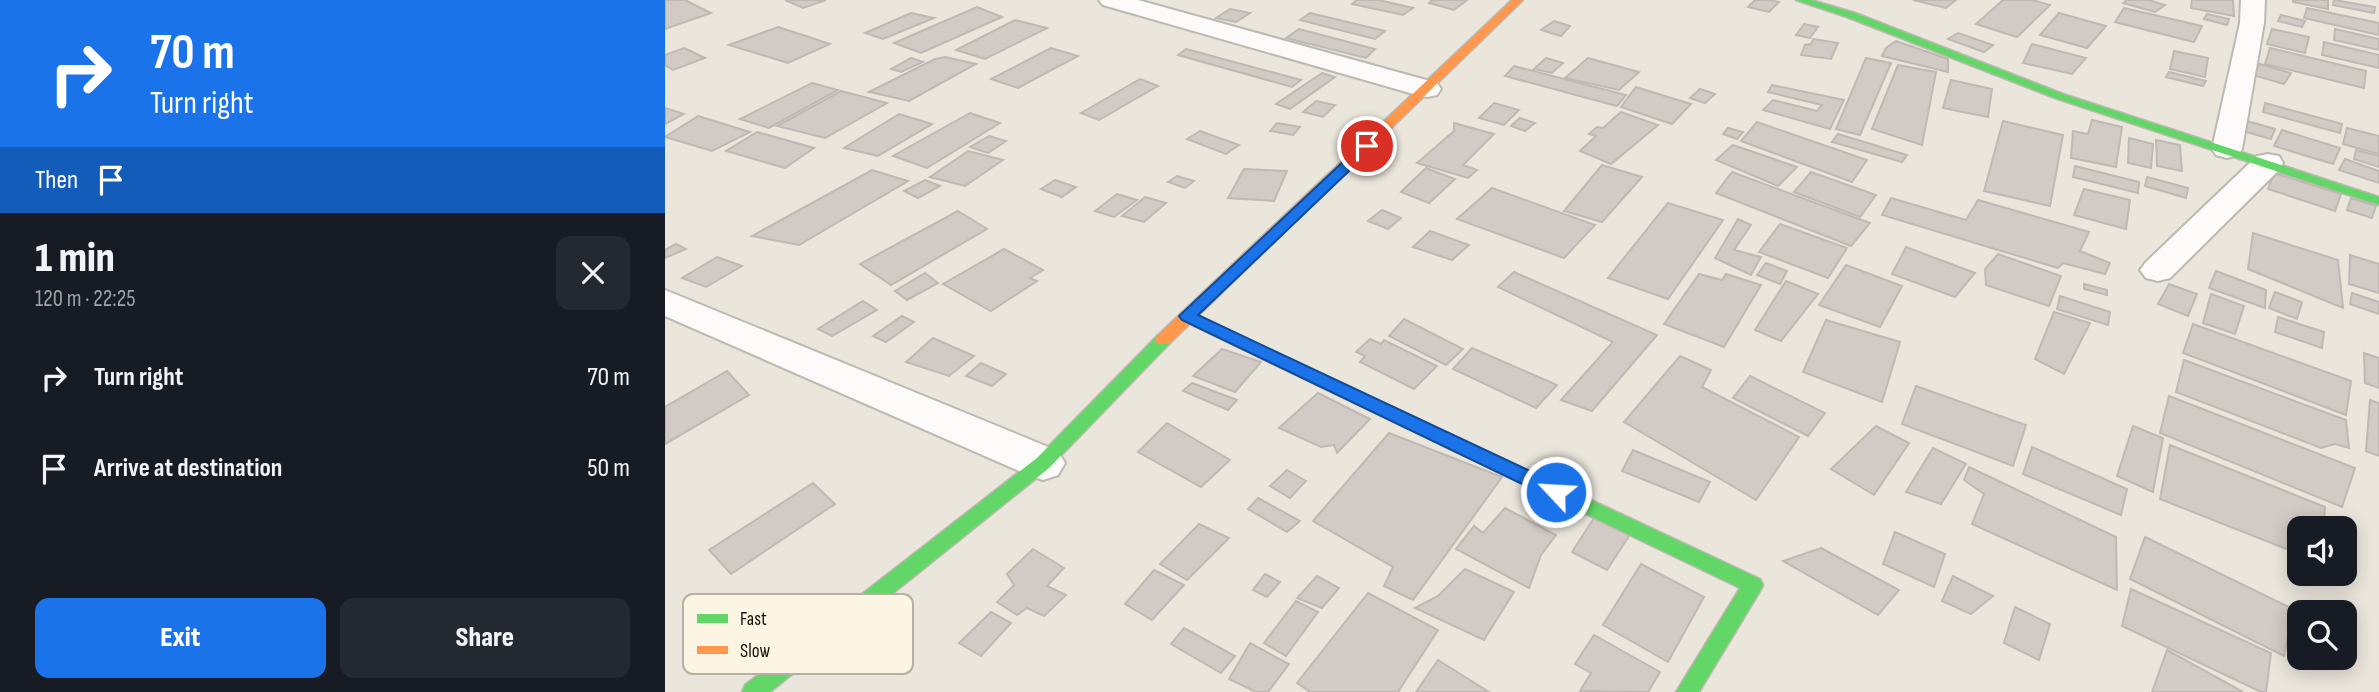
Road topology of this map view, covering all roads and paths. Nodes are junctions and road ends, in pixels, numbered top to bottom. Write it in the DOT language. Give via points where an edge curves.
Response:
graph roads {
  1 [pos="1111,0"];
  2 [pos="1518,0"];
  3 [pos="1801,0"];
  4 [pos="2253,0"];
  5 [pos="1427,89"];
  6 [pos="2227,149"];
  7 [pos="2268,163"];
  8 [pos="2379,201"];
  9 [pos="2158,270"];
  10 [pos="665,302"];
  11 [pos="1187,316"];
  12 [pos="1043,463"];
  13 [pos="877,594"];
  14 [pos="776,674"];
  15 [pos="753,692"];
  16 [pos="1687,692"];
  1 -- 5 [label="street"];
  2 -- 5 [label="street"];
  3 -- 6 [label="street" via="2059,96"];
  4 -- 6 [label="street"];
  5 -- 11 [label="street"];
  6 -- 7 [label="street"];
  7 -- 8 [label="street"];
  7 -- 9 [label="street"];
  10 -- 12 [label="street"];
  11 -- 12 [label="street"];
  11 -- 16 [label="street" via="1753,585"];
  12 -- 13 [label="street"];
  14 -- 15 [label="street"];
}
